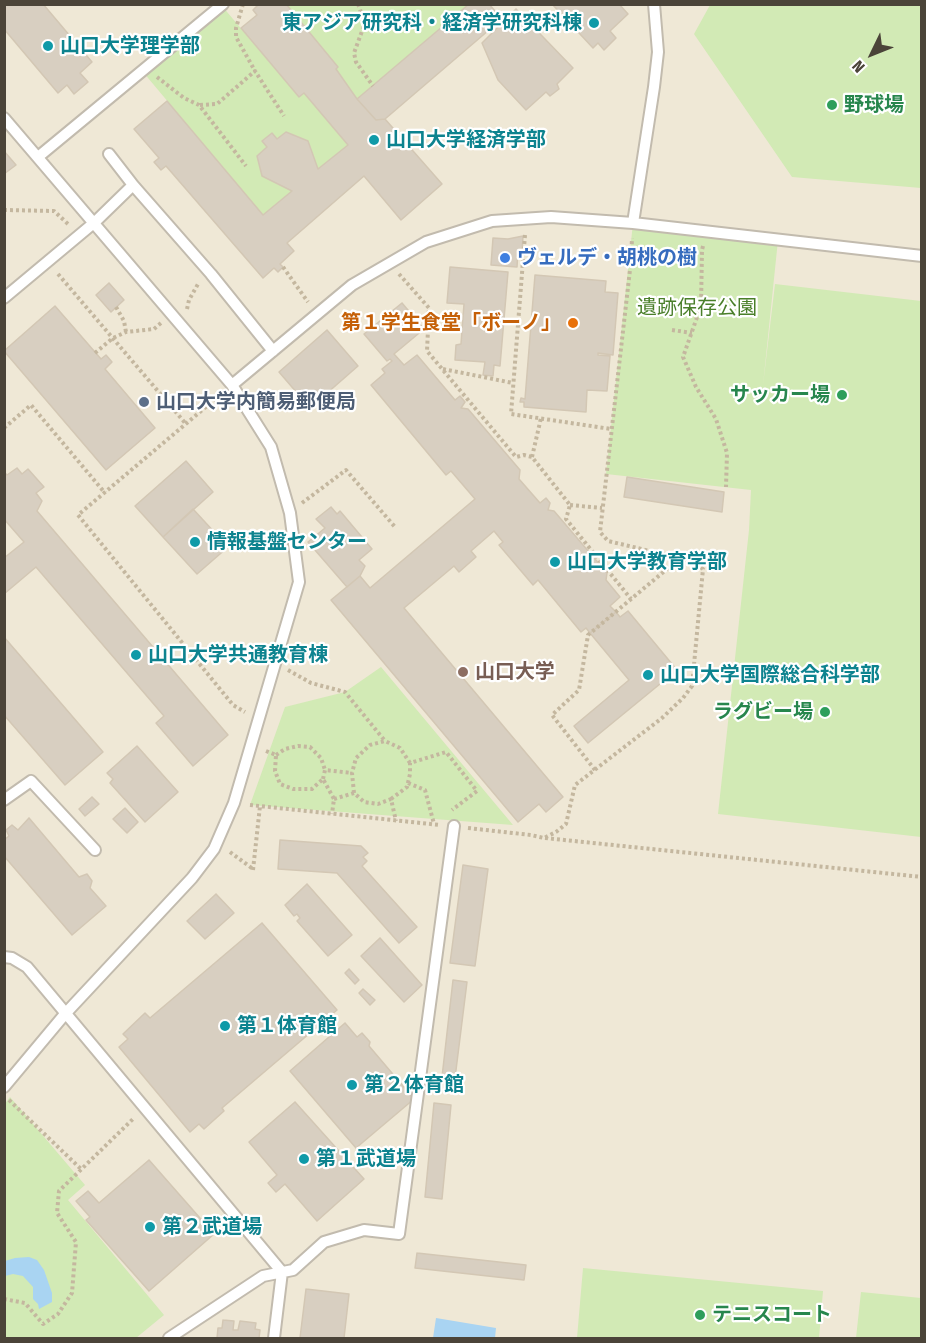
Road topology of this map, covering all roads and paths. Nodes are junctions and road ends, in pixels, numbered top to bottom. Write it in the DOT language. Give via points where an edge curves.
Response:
graph roads {
  1 [pos="223,4"];
  2 [pos="243,4"];
  3 [pos="358,4"];
  4 [pos="654,4"];
  5 [pos="147,69"];
  6 [pos="255,71"];
  7 [pos="373,86"];
  8 [pos="199,105"];
  9 [pos="284,116"];
  10 [pos="4,118"];
  11 [pos="109,154"];
  12 [pos="38,157"];
  13 [pos="246,166"];
  14 [pos="133,185"];
  15 [pos="4,210"];
  16 [pos="526,219"];
  17 [pos="94,222"];
  18 [pos="633,224"];
  19 [pos="710,232"];
  20 [pos="79,235"];
  21 [pos="921,256"];
  22 [pos="47,262"];
  23 [pos="388,262"];
  24 [pos="283,267"];
  25 [pos="211,274"];
  26 [pos="4,298"];
  27 [pos="116,307"];
  28 [pos="172,314"];
  29 [pos="317,315"];
  30 [pos="184,328"];
  31 [pos="672,330"];
  32 [pos="126,332"];
  33 [pos="692,333"];
  34 [pos="113,338"];
  35 [pos="273,351"];
  36 [pos="95,353"];
  37 [pos="442,369"];
  38 [pos="513,383"];
  39 [pos="232,385"];
  40 [pos="541,418"];
  41 [pos="186,424"];
  42 [pos="4,428"];
  43 [pos="611,429"];
  44 [pos="532,457"];
  45 [pos="726,487"];
  46 [pos="105,493"];
  47 [pos="570,505"];
  48 [pos="602,508"];
  49 [pos="290,513"];
  50 [pos="395,527"];
  51 [pos="679,558"];
  52 [pos="631,599"];
  53 [pos="276,664"];
  54 [pos="258,720"];
  55 [pos="385,741"];
  56 [pos="251,746"];
  57 [pos="276,756"];
  58 [pos="410,763"];
  59 [pos="325,770"];
  60 [pos="595,770"];
  61 [pos="352,773"];
  62 [pos="323,779"];
  63 [pos="408,783"];
  64 [pos="354,793"];
  65 [pos="334,799"];
  66 [pos="391,799"];
  67 [pos="4,800"];
  68 [pos="234,804"];
  69 [pos="260,806"];
  70 [pos="451,811"];
  71 [pos="332,814"];
  72 [pos="442,818"];
  73 [pos="396,820"];
  74 [pos="433,824"];
  75 [pos="454,826"];
  76 [pos="544,838"];
  77 [pos="218,842"];
  78 [pos="95,849"];
  79 [pos="921,877"];
  80 [pos="4,957"];
  81 [pos="65,1014"];
  82 [pos="4,1086"];
  83 [pos="4,1095"];
  84 [pos="144,1108"];
  85 [pos="82,1170"];
  86 [pos="282,1272"];
  87 [pos="4,1299"];
  88 [pos="169,1338"];
  89 [pos="274,1338"];
  1 -- 5 [label="lane"];
  2 -- 6 [label="path" via="236,37"];
  3 -- 7 [label="path" via="365,23 354,53"];
  4 -- 18 [label="lane" via="656,75"];
  5 -- 8 [label="path"];
  5 -- 12 [label="lane"];
  6 -- 8 [label="path" via="217,104"];
  6 -- 9 [label="path"];
  8 -- 13 [label="path"];
  10 -- 12 [label="lane"];
  11 -- 14 [label="lane"];
  12 -- 17 [label="lane"];
  14 -- 17 [label="lane"];
  14 -- 25 [label="lane"];
  15 -- 20 [label="path" via="54,211"];
  16 -- 18 [label="lane"];
  16 -- 23 [label="lane" via="492,221 426,242"];
  16 -- 38 [label="path"];
  17 -- 20 [label="lane"];
  17 -- 28 [label="lane"];
  18 -- 19 [label="lane"];
  18 -- 43 [label="path"];
  19 -- 21 [label="lane"];
  19 -- 33 [label="path" via="702,250 701,306"];
  20 -- 22 [label="lane"];
  22 -- 26 [label="lane"];
  22 -- 34 [label="path"];
  23 -- 29 [label="lane" via="352,285"];
  23 -- 37 [label="path" via="429,308 427,351"];
  24 -- 29 [label="path"];
  25 -- 30 [label="path" via="195,285"];
  25 -- 35 [label="lane"];
  27 -- 32 [label="path"];
  28 -- 30 [label="lane"];
  28 -- 32 [label="path" via="154,329"];
  29 -- 35 [label="lane"];
  30 -- 39 [label="lane"];
  31 -- 33 [label="path"];
  32 -- 34 [label="path"];
  33 -- 45 [label="path" via="683,357 716,418 728,453"];
  34 -- 36 [label="path"];
  34 -- 41 [label="path"];
  35 -- 39 [label="lane"];
  37 -- 38 [label="path"];
  37 -- 44 [label="path" via="516,457"];
  38 -- 40 [label="path" via="511,414"];
  39 -- 41 [label="path"];
  39 -- 49 [label="lane" via="271,447"];
  40 -- 43 [label="path"];
  40 -- 44 [label="path"];
  41 -- 46 [label="path"];
  42 -- 46 [label="path" via="32,405"];
  43 -- 48 [label="path"];
  44 -- 47 [label="path"];
  46 -- 54 [label="path" via="78,515 233,705"];
  47 -- 48 [label="path"];
  47 -- 52 [label="path" via="566,519"];
  48 -- 51 [label="path" via="600,532 608,542"];
  49 -- 50 [label="path" via="346,470"];
  49 -- 53 [label="lane" via="299,582"];
  51 -- 52 [label="path"];
  51 -- 60 [label="path" via="703,569 692,686 662,718"];
  52 -- 60 [label="path" via="588,635 579,690 552,715"];
  53 -- 54 [label="lane"];
  53 -- 55 [label="path" via="311,684 345,692"];
  54 -- 56 [label="lane"];
  55 -- 58 [label="path" via="400,748"];
  55 -- 61 [label="path" via="370,745 356,758"];
  56 -- 57 [label="path"];
  56 -- 68 [label="lane"];
  57 -- 59 [label="path" via="285,749 310,747 321,758"];
  57 -- 62 [label="path" via="280,784 312,789"];
  58 -- 63 [label="path"];
  58 -- 70 [label="path" via="446,752 477,791"];
  59 -- 61 [label="path"];
  59 -- 62 [label="path"];
  60 -- 76 [label="path" via="575,785 566,824"];
  61 -- 64 [label="path"];
  62 -- 65 [label="path"];
  63 -- 66 [label="path"];
  63 -- 74 [label="path" via="425,790"];
  64 -- 65 [label="path"];
  64 -- 66 [label="path" via="364,802 378,804"];
  65 -- 71 [label="path"];
  66 -- 73 [label="path"];
  67 -- 78 [label="lane" via="31,781"];
  68 -- 69 [label="path"];
  68 -- 77 [label="lane"];
  69 -- 71 [label="path"];
  69 -- 77 [label="path" via="253,870"];
  71 -- 73 [label="path"];
  72 -- 74 [label="path"];
  73 -- 74 [label="path"];
  74 -- 75 [label="path"];
  75 -- 76 [label="path"];
  75 -- 86 [label="lane" via="399,1234 364,1230 324,1242 293,1270"];
  76 -- 79 [label="path"];
  77 -- 81 [label="lane" via="192,878"];
  80 -- 81 [label="lane" via="27,967"];
  81 -- 82 [label="lane"];
  81 -- 84 [label="lane"];
  83 -- 85 [label="path"];
  84 -- 85 [label="path"];
  84 -- 86 [label="lane"];
  85 -- 87 [label="path" via="59,1191 57,1213 76,1242 72,1293 58,1314 43,1324 25,1303"];
  86 -- 88 [label="lane" via="263,1276"];
  86 -- 89 [label="lane"];
}
